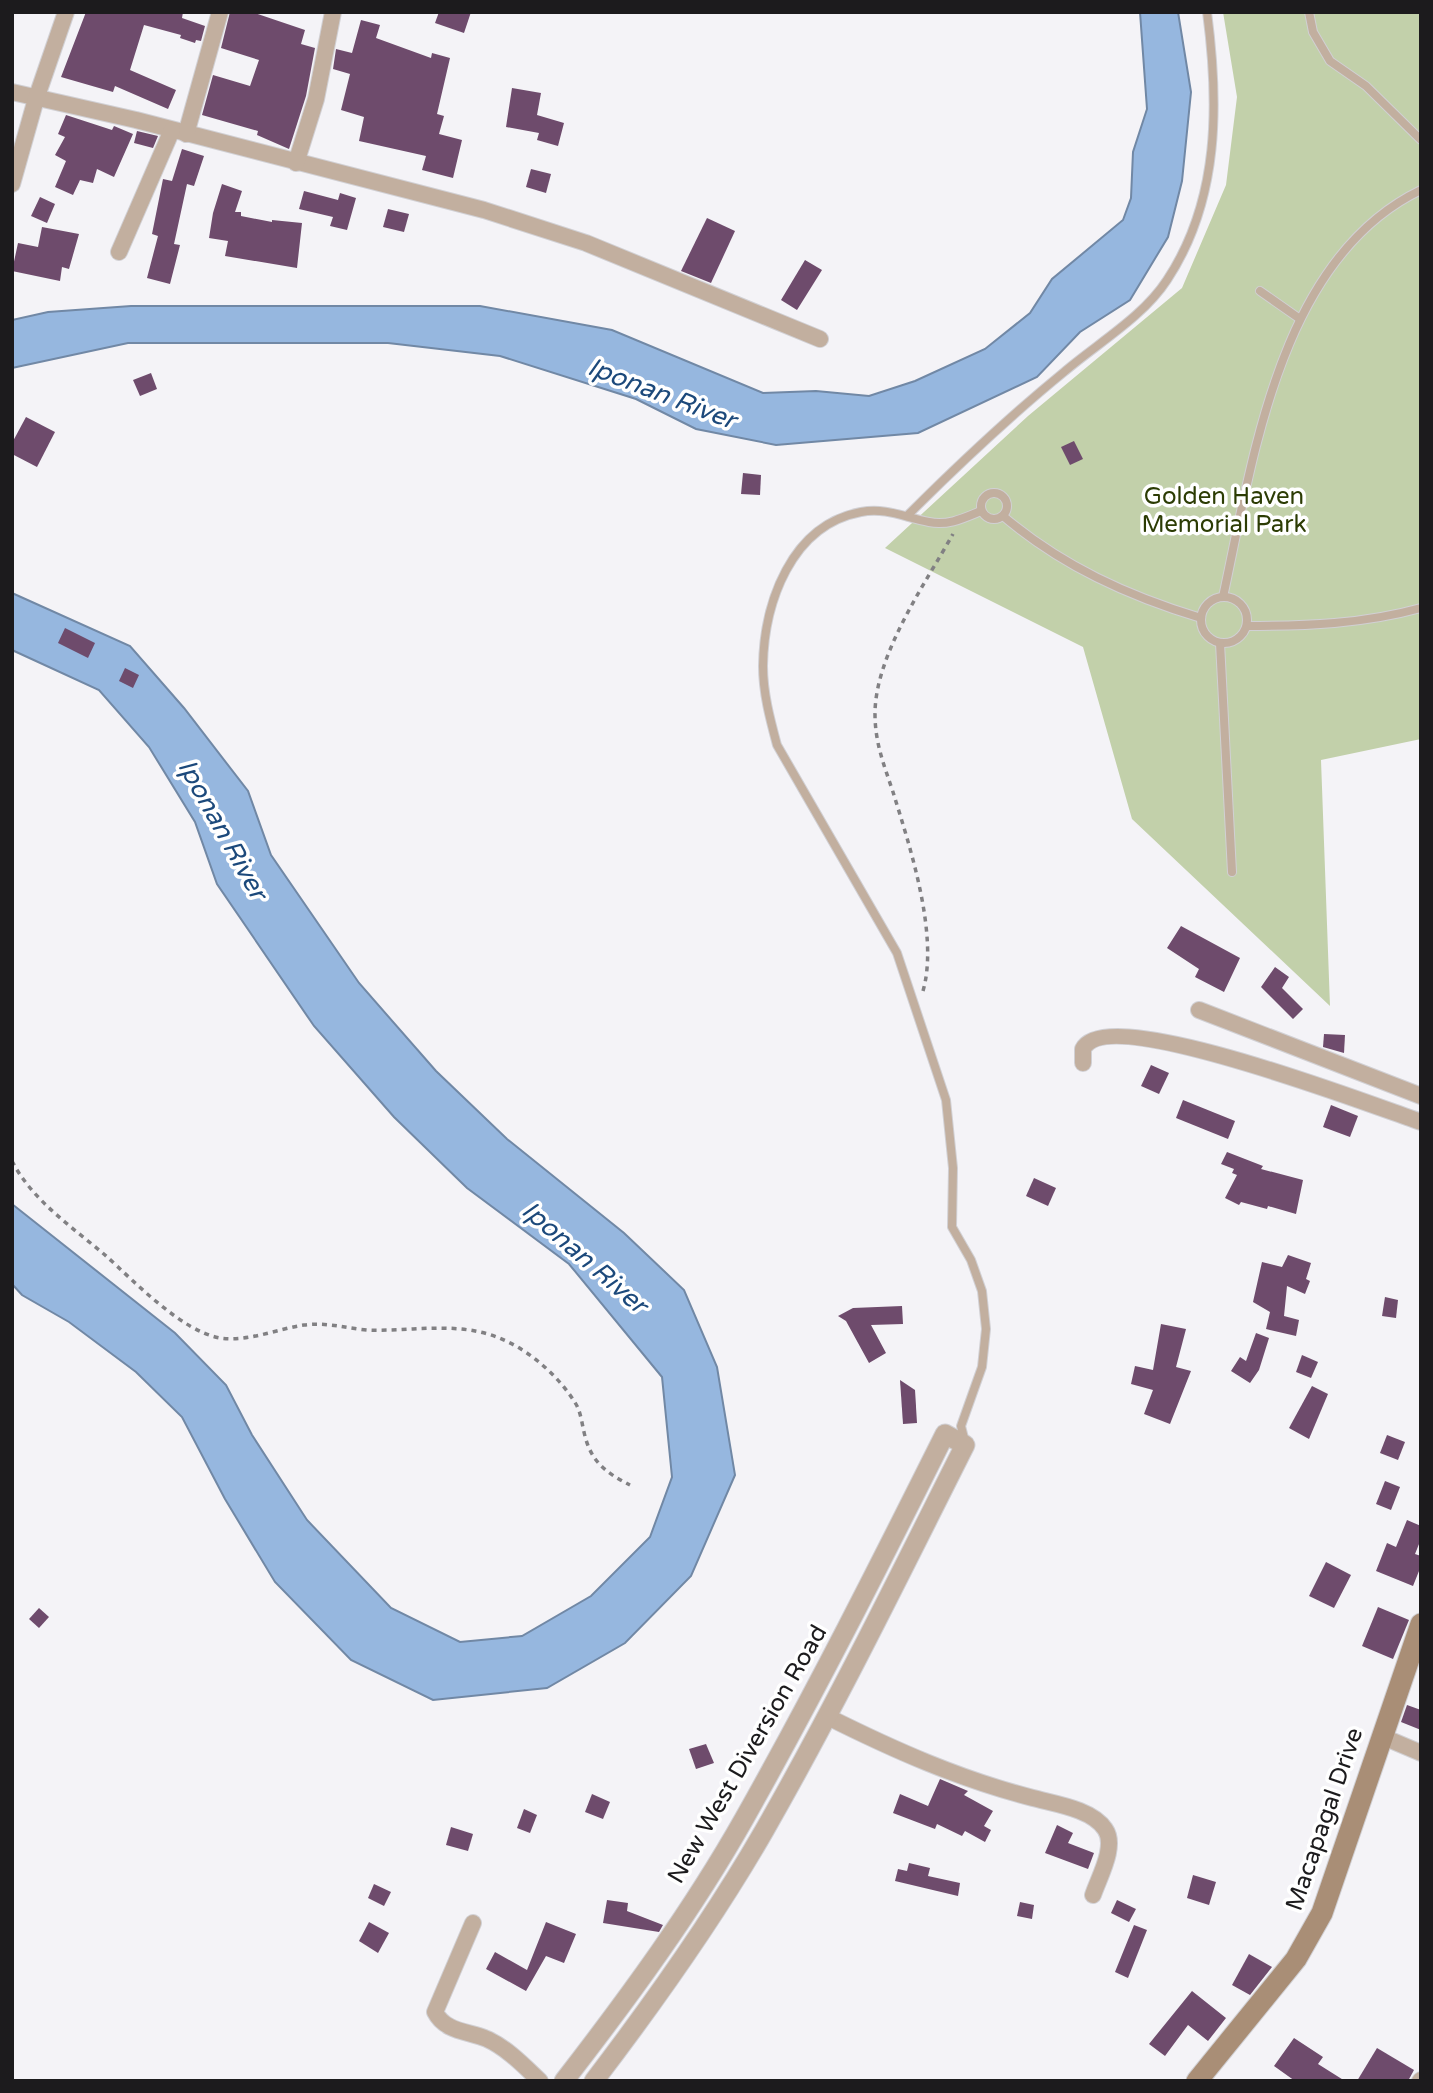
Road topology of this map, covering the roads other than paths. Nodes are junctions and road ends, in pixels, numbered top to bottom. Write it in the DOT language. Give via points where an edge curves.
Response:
graph roads {
  1 [pos="66,12"];
  2 [pos="219,12"];
  3 [pos="1207,12"];
  4 [pos="1309,12"];
  5 [pos="327,13"];
  6 [pos="12,92"];
  7 [pos="36,99"];
  8 [pos="179,132"];
  9 [pos="1421,140"];
  10 [pos="296,163"];
  11 [pos="12,184"];
  12 [pos="1421,190"];
  13 [pos="119,252"];
  14 [pos="1260,292"];
  15 [pos="1300,319"];
  16 [pos="820,339"];
  17 [pos="981,511"];
  18 [pos="907,516"];
  19 [pos="1003,516"];
  20 [pos="1223,597"];
  21 [pos="1421,608"];
  22 [pos="1201,618"];
  23 [pos="1247,626"];
  24 [pos="1220,643"];
  25 [pos="1232,872"];
  26 [pos="1199,1010"];
  27 [pos="1083,1063"];
  28 [pos="1421,1096"];
  29 [pos="1421,1122"];
  30 [pos="957,1435"];
  31 [pos="1421,1624"];
  32 [pos="825,1716"];
  33 [pos="1381,1736"];
  34 [pos="1421,1753"];
  35 [pos="1093,1895"];
  36 [pos="473,1923"];
  37 [pos="540,2081"];
  38 [pos="564,2081"];
  39 [pos="594,2081"];
  40 [pos="1197,2081"];
  1 -- 7 [label="street"];
  2 -- 8 [label="street"];
  3 -- 18 [label="lane" via="1216,121 1202,202 1187,246 1166,282 1143,308 1007,419"];
  4 -- 9 [label="lane" via="1313,32 1330,61 1366,86"];
  5 -- 10 [label="street" via="316,99"];
  6 -- 7 [label="street"];
  7 -- 8 [label="street"];
  7 -- 11 [label="street"];
  8 -- 10 [label="street"];
  8 -- 13 [label="street"];
  10 -- 16 [label="street" via="484,210 586,243"];
  12 -- 15 [label="lane" via="1386,210 1350,243 1320,281"];
  14 -- 15 [label="lane"];
  15 -- 20 [label="lane" via="1264,425"];
  17 -- 18 [label="lane" via="961,520 930,523"];
  17 -- 19 [label="lane" via="991,520"];
  17 -- 19 [label="lane" via="982,499 994,493 1007,503"];
  18 -- 30 [label="lane" via="875,511 838,518 813,535 796,553 776,590 763,667 767,711 777,745 882,922 918,1010 946,1100 953,1168 952,1227 982,1291 986,1329 982,1367"];
  19 -- 22 [label="lane" via="1085,574"];
  20 -- 22 [label="lane" via="1211,601"];
  20 -- 23 [label="lane" via="1242,606"];
  21 -- 23 [label="lane" via="1380,619"];
  22 -- 24 [label="lane" via="1204,631"];
  23 -- 24 [label="lane" via="1234,642"];
  24 -- 25 [label="lane"];
  26 -- 28 [label="street"];
  27 -- 29 [label="street" via="1083,1049 1092,1040 1123,1035 1153,1039 1296,1079"];
  30 -- 32 [label="street, New West Diversion Road"];
  30 -- 38 [label="street, New West Diversion Road" via="862,1599 743,1821 650,1965"];
  31 -- 33 [label="main road, Macapagal Drive"];
  32 -- 35 [label="street" via="933,1767 1088,1815 1107,1830 1110,1846"];
  32 -- 39 [label="street, New West Diversion Road" via="720,1901"];
  33 -- 34 [label="street"];
  33 -- 40 [label="main road, Macapagal Drive" via="1326,1901 1308,1941"];
  36 -- 37 [label="street" via="435,2012 447,2027 505,2050"];
}
